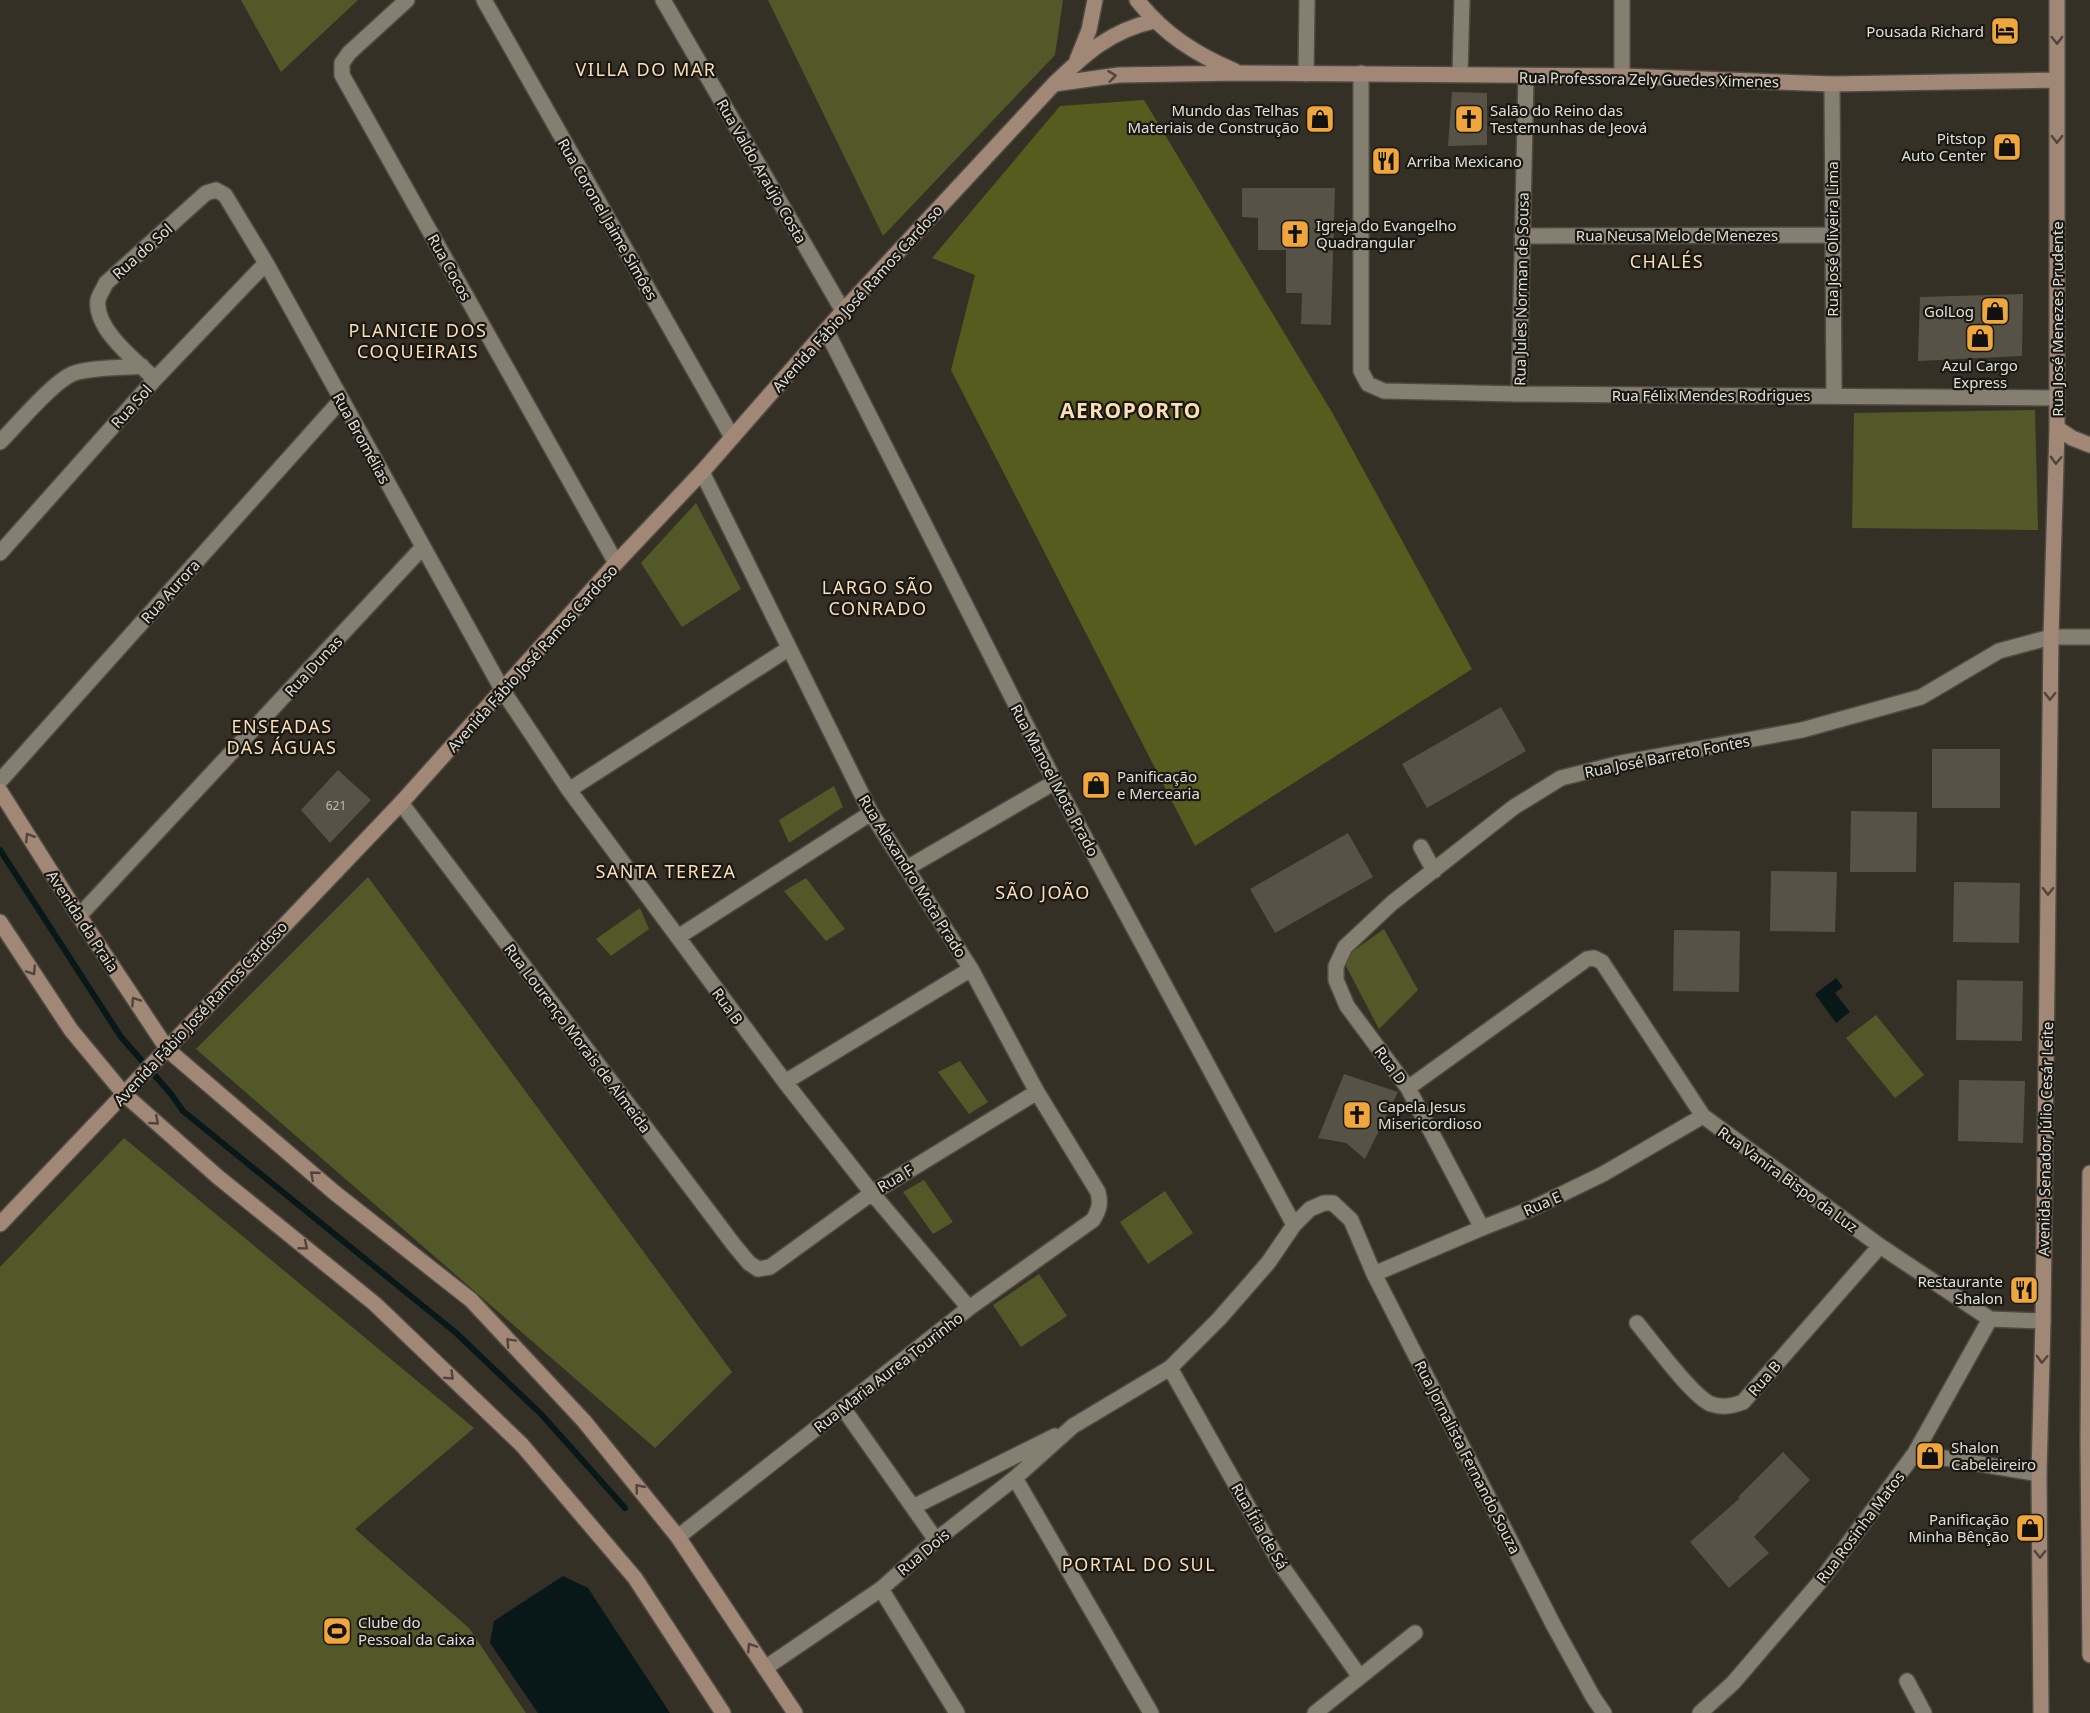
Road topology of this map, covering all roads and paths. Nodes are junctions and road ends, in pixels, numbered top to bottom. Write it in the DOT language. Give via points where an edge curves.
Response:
graph roads {
  1 [pos="407,0"];
  2 [pos="484,0"];
  3 [pos="663,0"];
  4 [pos="1095,0"];
  5 [pos="1137,0"];
  6 [pos="1307,0"];
  7 [pos="1462,0"];
  8 [pos="1622,0"];
  9 [pos="2056,0"];
  10 [pos="1154,21"];
  11 [pos="1077,61"];
  12 [pos="1240,73"];
  13 [pos="1361,73"];
  14 [pos="1306,74"];
  15 [pos="1460,74"];
  16 [pos="1526,76"];
  17 [pos="1622,76"];
  18 [pos="2058,80"];
  19 [pos="1054,84"];
  20 [pos="1832,84"];
  21 [pos="216,190"];
  22 [pos="1832,235"];
  23 [pos="1521,236"];
  24 [pos="266,263"];
  25 [pos="843,311"];
  26 [pos="826,330"];
  27 [pos="142,366"];
  28 [pos="155,379"];
  29 [pos="1519,394"];
  30 [pos="1834,395"];
  31 [pos="2056,398"];
  32 [pos="341,400"];
  33 [pos="2057,428"];
  34 [pos="732,437"];
  35 [pos="0,442"];
  36 [pos="2090,445"];
  37 [pos="702,472"];
  38 [pos="423,547"];
  39 [pos="0,553"];
  40 [pos="616,563"];
  41 [pos="2051,637"];
  42 [pos="2090,637"];
  43 [pos="788,649"];
  44 [pos="503,691"];
  45 [pos="0,781"];
  46 [pos="1054,782"];
  47 [pos="568,790"];
  48 [pos="0,791"];
  49 [pos="401,803"];
  50 [pos="871,813"];
  51 [pos="1421,847"];
  52 [pos="907,868"];
  53 [pos="1434,871"];
  54 [pos="79,916"];
  55 [pos="0,922"];
  56 [pos="678,937"];
  57 [pos="1335,966"];
  58 [pos="971,969"];
  59 [pos="165,1052"];
  60 [pos="785,1082"];
  61 [pos="1408,1088"];
  62 [pos="1036,1092"];
  63 [pos="124,1094"];
  64 [pos="1703,1116"];
  65 [pos="2090,1173"];
  66 [pos="872,1192"];
  67 [pos="1333,1203"];
  68 [pos="1099,1209"];
  69 [pos="0,1224"];
  70 [pos="1294,1225"];
  71 [pos="1482,1228"];
  72 [pos="1880,1246"];
  73 [pos="758,1269"];
  74 [pos="1374,1274"];
  75 [pos="969,1308"];
  76 [pos="1990,1319"];
  77 [pos="2043,1322"];
  78 [pos="1637,1323"];
  79 [pos="1170,1368"];
  80 [pos="843,1408"];
  81 [pos="1074,1426"];
  82 [pos="2089,1437"];
  83 [pos="1915,1453"];
  84 [pos="2039,1474"];
  85 [pos="1015,1478"];
  86 [pos="913,1507"];
  87 [pos="678,1537"];
  88 [pos="936,1540"];
  89 [pos="881,1589"];
  90 [pos="1415,1633"];
  91 [pos="2090,1655"];
  92 [pos="765,1668"];
  93 [pos="1360,1677"];
  94 [pos="1907,1681"];
  95 [pos="723,1713"];
  96 [pos="795,1713"];
  97 [pos="957,1713"];
  98 [pos="1151,1713"];
  99 [pos="1315,1713"];
  100 [pos="1604,1713"];
  101 [pos="1700,1713"];
  102 [pos="1924,1713"];
  103 [pos="2041,1713"];
  1 -- 40 [label="street, Rua Cocos" via="348,52 342,63 342,75"];
  2 -- 34 [label="street, Rua Coronel Jaime Simôes"];
  3 -- 25 [label="street, Rua Valdo Araújo Costa"];
  4 -- 11 [label="street"];
  5 -- 10 [label="street"];
  6 -- 14 [label="street"];
  7 -- 15 [label="street"];
  8 -- 17 [label="street"];
  9 -- 18 [label="street, Rua José Menezes Prudente, one-way"];
  10 -- 11 [label="street" via="1116,33"];
  10 -- 12 [label="street" via="1209,60"];
  11 -- 19 [label="street, Avenida Fábio José Ramos Cardoso"];
  12 -- 14 [label="street, Rua Professora Zely Guedes Ximenes"];
  19 -- 12 [label="street, Rua Professora Zely Guedes Ximenes, one-way" via="1119,75"];
  13 -- 14 [label="street, Rua Professora Zely Guedes Ximenes"];
  13 -- 15 [label="street, Rua Professora Zely Guedes Ximenes"];
  13 -- 29 [label="street, Rua Félix Mendes Rodrigues" via="1361,371 1368,384 1384,391"];
  15 -- 16 [label="street, Rua Professora Zely Guedes Ximenes"];
  16 -- 17 [label="street, Rua Professora Zely Guedes Ximenes"];
  16 -- 23 [label="street, Rua Jules Norman de Sousa"];
  17 -- 20 [label="street, Rua Professora Zely Guedes Ximenes"];
  18 -- 20 [label="street, Rua Professora Zely Guedes Ximenes"];
  18 -- 31 [label="street, Rua José Menezes Prudente, one-way"];
  19 -- 25 [label="street, Avenida Fábio José Ramos Cardoso"];
  20 -- 22 [label="street, Rua José Oliveira Lima"];
  21 -- 24 [label="street, Rua Bromélias" via="225,195"];
  21 -- 27 [label="street, Rua do Sol" via="206,193 106,283 98,299 99,319"];
  22 -- 23 [label="street, Rua Neusa Melo de Menezes"];
  22 -- 30 [label="street, Rua José Oliveira Lima"];
  23 -- 29 [label="street, Rua Jules Norman de Sousa"];
  24 -- 28 [label="street, Rua Sol"];
  24 -- 32 [label="street, Rua Bromélias"];
  25 -- 26 [label="street, Avenida Fábio José Ramos Cardoso"];
  26 -- 34 [label="street, Avenida Fábio José Ramos Cardoso"];
  26 -- 46 [label="street, Rua Manoel Mota Prado"];
  27 -- 28 [label="street, Rua do Sol"];
  27 -- 35 [label="street" via="71,375 57,384"];
  28 -- 39 [label="street, Rua Sol"];
  29 -- 30 [label="street, Rua Félix Mendes Rodrigues"];
  30 -- 31 [label="street, Rua Félix Mendes Rodrigues"];
  31 -- 33 [label="street, Rua José Menezes Prudente"];
  32 -- 38 [label="street, Rua Bromélias"];
  32 -- 45 [label="street, Rua Aurora"];
  33 -- 36 [label="street"];
  33 -- 41 [label="street, Rua José Menezes Prudente, one-way"];
  34 -- 37 [label="street, Avenida Fábio José Ramos Cardoso"];
  37 -- 40 [label="street, Avenida Fábio José Ramos Cardoso"];
  37 -- 43 [label="street, Rua Alexandro Mota Prado"];
  38 -- 44 [label="street, Rua Bromélias"];
  38 -- 54 [label="street, Rua Dunas"];
  40 -- 44 [label="street, Avenida Fábio José Ramos Cardoso"];
  41 -- 42 [label="street, Rua José Barreto Fontes"];
  41 -- 53 [label="street, Rua José Barreto Fontes" via="1999,651 1921,697 1802,730 1561,778 1514,807"];
  41 -- 77 [label="street, Avenida Senador Júlio Cesár Leite, one-way"];
  43 -- 47 [label="street"];
  43 -- 50 [label="street, Rua Alexandro Mota Prado"];
  44 -- 47 [label="street, Rua B"];
  44 -- 49 [label="street, Avenida Fábio José Ramos Cardoso"];
  46 -- 52 [label="street"];
  46 -- 70 [label="street, Rua Manoel Mota Prado"];
  47 -- 56 [label="street, Rua B"];
  54 -- 48 [label="street, Avenida da Praia, one-way"];
  49 -- 59 [label="street, Avenida Fábio José Ramos Cardoso"];
  49 -- 73 [label="street, Rua Lourenço Morais de Almeida" via="734,1245"];
  50 -- 52 [label="street, Rua Alexandro Mota Prado"];
  50 -- 56 [label="street"];
  51 -- 53 [label="street"];
  52 -- 58 [label="street, Rua Alexandro Mota Prado"];
  53 -- 57 [label="street, Rua José Barreto Fontes" via="1345,947"];
  59 -- 54 [label="street, Avenida da Praia, one-way"];
  55 -- 63 [label="street, one-way" via="71,1030"];
  56 -- 60 [label="street, Rua B"];
  57 -- 61 [label="street, Rua D" via="1336,980 1347,1006"];
  58 -- 60 [label="street"];
  58 -- 62 [label="street, Rua Alexandro Mota Prado"];
  59 -- 63 [label="street, Avenida Fábio José Ramos Cardoso"];
  87 -- 59 [label="street, Avenida da Praia, one-way" via="584,1421 471,1300"];
  60 -- 66 [label="street, Rua B"];
  61 -- 64 [label="street, Rua Vanira Bispo da Luz" via="1587,959 1594,958 1602,962"];
  61 -- 71 [label="street, Rua D"];
  62 -- 66 [label="street, Rua F"];
  62 -- 68 [label="street, Rua Alexandro Mota Prado" via="1098,1192"];
  63 -- 69 [label="street, Avenida Fábio José Ramos Cardoso"];
  63 -- 95 [label="street, one-way" via="218,1177 375,1304 522,1445 635,1578"];
  64 -- 71 [label="street, Rua E" via="1603,1174"];
  64 -- 72 [label="street, Rua Vanira Bispo da Luz"];
  65 -- 82 [label="street"];
  66 -- 73 [label="street, Rua F" via="770,1267"];
  66 -- 75 [label="street, Rua B"];
  67 -- 70 [label="street, Rua Dois" via="1310,1209"];
  67 -- 74 [label="street, Rua Jornalista Fernando Souza" via="1351,1220"];
  68 -- 75 [label="street, Rua Maria Aurea Tourinho" via="1093,1220"];
  70 -- 79 [label="street, Rua Dois" via="1268,1263"];
  71 -- 74 [label="street, Rua E"];
  72 -- 76 [label="street, Rua Vanira Bispo da Luz"];
  72 -- 78 [label="street, Rua B" via="1743,1402 1731,1407 1711,1404 1695,1393"];
  74 -- 100 [label="street, Rua Jornalista Fernando Souza" via="1554,1626"];
  75 -- 80 [label="street, Rua Maria Aurea Tourinho"];
  76 -- 77 [label="street"];
  76 -- 83 [label="street, Rua Rosinha Matos"];
  77 -- 84 [label="street, Avenida Senador Júlio Cesár Leite, one-way"];
  79 -- 81 [label="street, Rua Dois"];
  79 -- 93 [label="street, Rua Íria de Sá" via="1281,1565"];
  80 -- 86 [label="street"];
  80 -- 87 [label="street, Rua Maria Aurea Tourinho"];
  81 -- 85 [label="street, Rua Dois"];
  81 -- 86 [label="street, Rua Dois"];
  82 -- 91 [label="street"];
  83 -- 84 [label="street"];
  83 -- 101 [label="street, Rua Rosinha Matos" via="1819,1583 1732,1683"];
  84 -- 103 [label="street, Avenida Senador Júlio Cesár Leite, one-way"];
  85 -- 88 [label="street, Rua Dois"];
  85 -- 98 [label="street"];
  86 -- 88 [label="street"];
  92 -- 87 [label="street, Avenida da Praia, one-way"];
  88 -- 89 [label="street, Rua Dois"];
  89 -- 92 [label="street, Rua Dois"];
  89 -- 97 [label="street"];
  90 -- 93 [label="street"];
  92 -- 96 [label="street, Avenida da Praia"];
  93 -- 99 [label="street"];
  94 -- 102 [label="street"];
}
